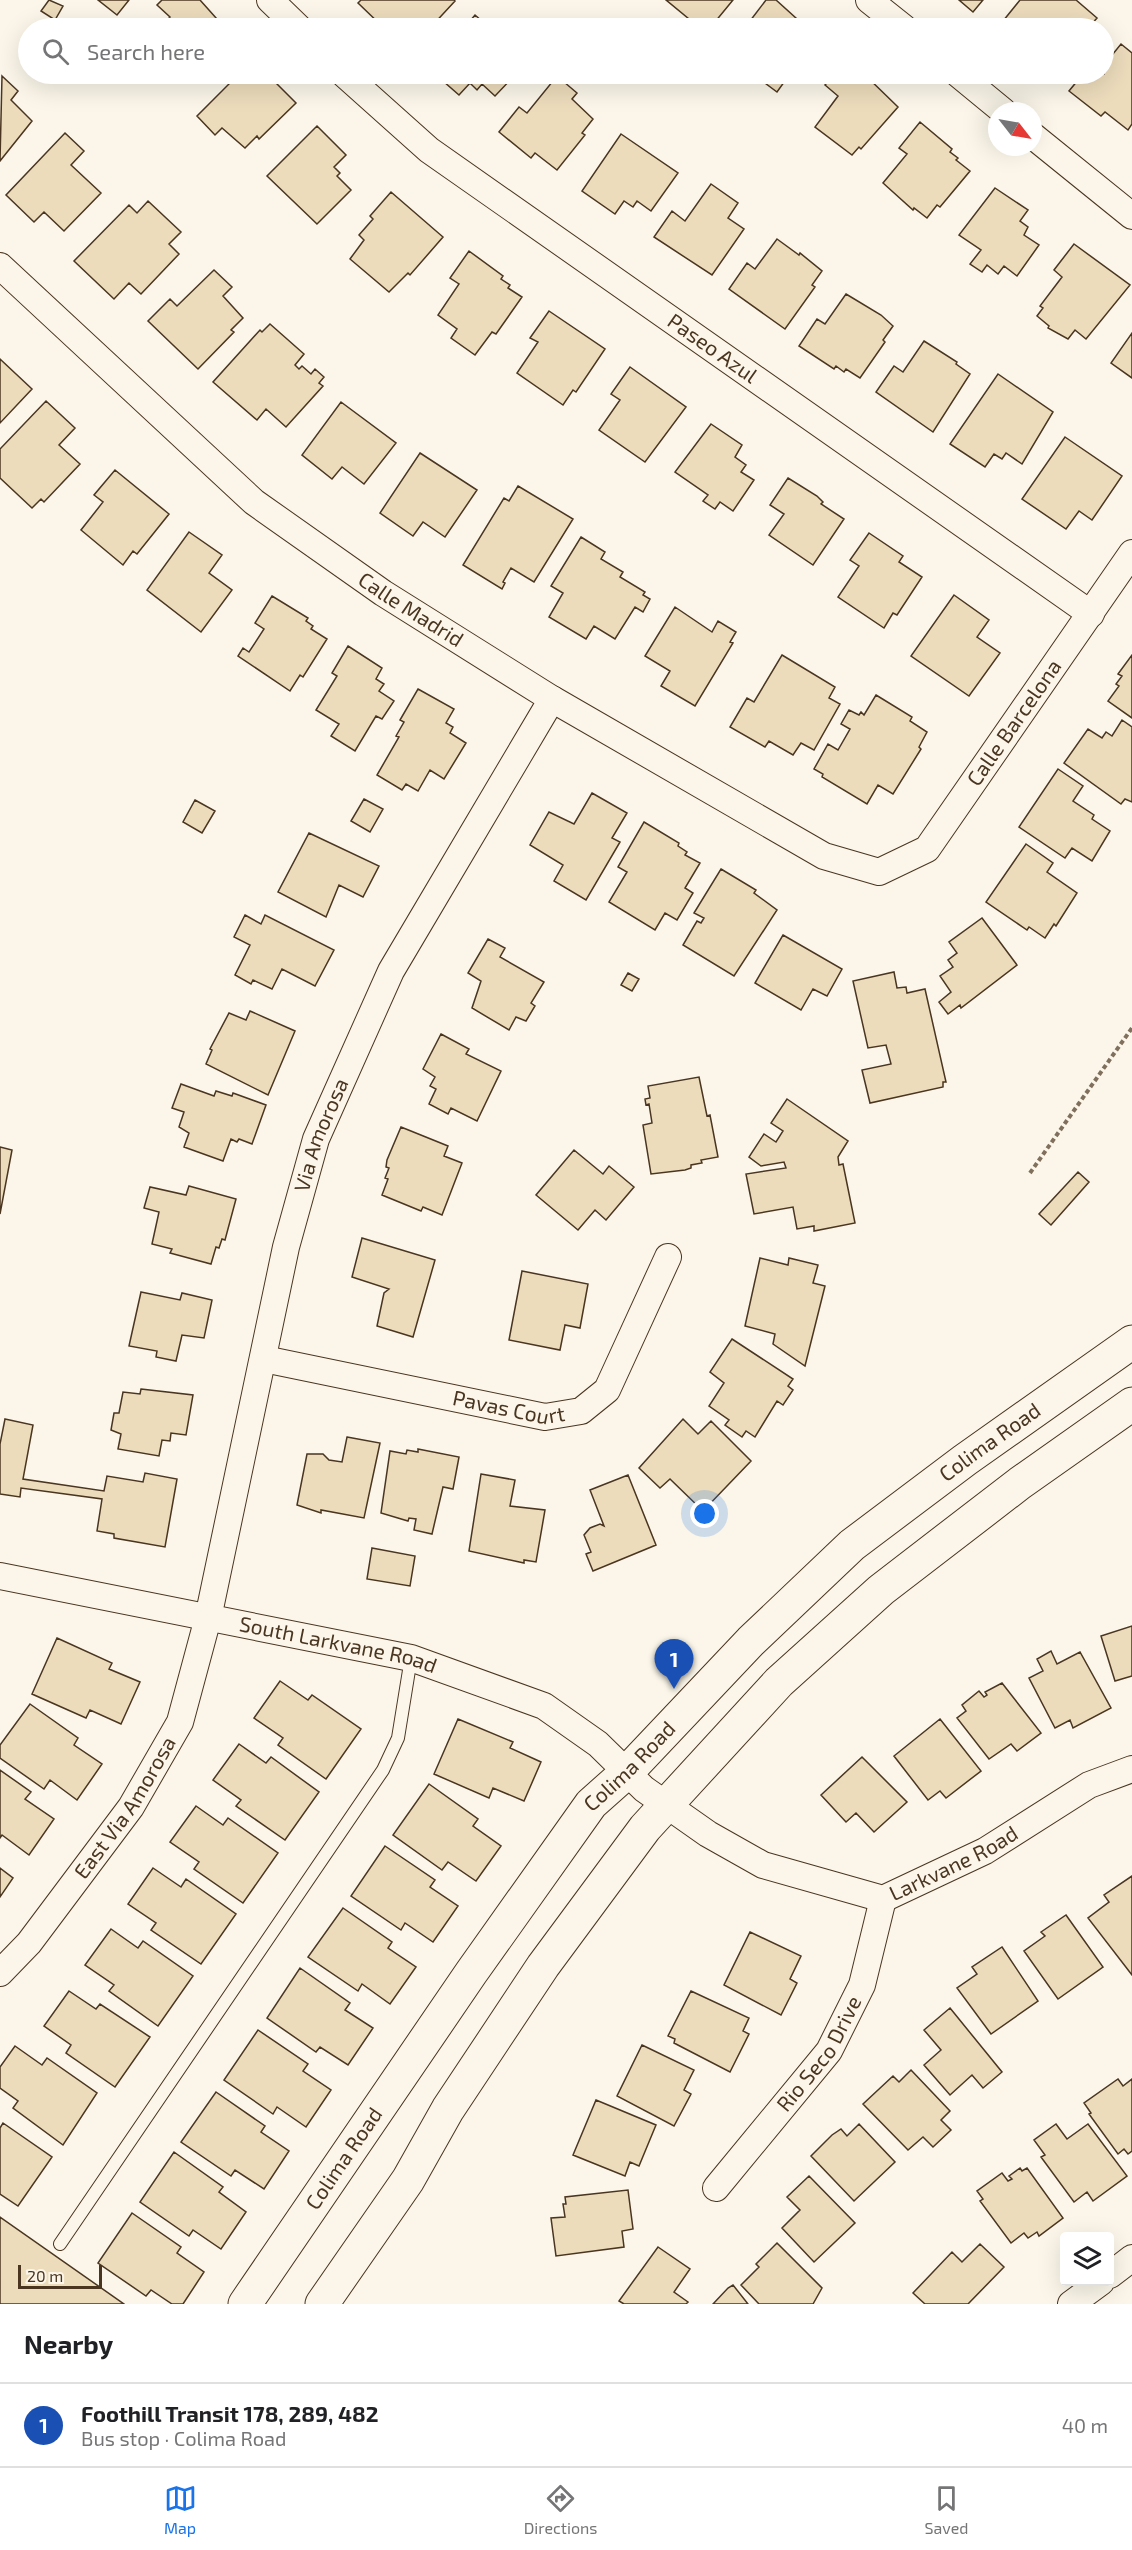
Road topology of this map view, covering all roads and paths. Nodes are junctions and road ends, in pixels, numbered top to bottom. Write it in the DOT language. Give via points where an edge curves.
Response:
graph roads {
  1 [pos="270,0"];
  2 [pos="869,0"];
  3 [pos="289,18"];
  4 [pos="892,18"];
  5 [pos="355,84"];
  6 [pos="970,84"];
  7 [pos="992,102"];
  8 [pos="1042,143"];
  9 [pos="1132,216"];
  10 [pos="0,266"];
  11 [pos="1132,553"];
  12 [pos="1090,614"];
  13 [pos="552,699"];
  14 [pos="879,872"];
  15 [pos="1132,1028"];
  16 [pos="1030,1173"];
  17 [pos="668,1257"];
  18 [pos="1132,1342"];
  19 [pos="264,1359"];
  20 [pos="1132,1404"];
  21 [pos="0,1576"];
  22 [pos="208,1618"];
  23 [pos="411,1658"];
  24 [pos="1132,1769"];
  25 [pos="646,1789"];
  26 [pos="883,1899"];
  27 [pos="0,1973"];
  28 [pos="716,2188"];
  29 [pos="60,2244"];
  30 [pos="1132,2258"];
  31 [pos="1114,2272"];
  32 [pos="1096,2286"];
  33 [pos="245,2304"];
  34 [pos="322,2304"];
  35 [pos="1071,2304"];
  1 -- 3 [label="street"];
  2 -- 4 [label="street"];
  5 -- 12 [label="street, Paseo Azul" via="429,150"];
  6 -- 7 [label="street"];
  8 -- 9 [label="street"];
  10 -- 13 [label="street, Calle Madrid" via="254,502 382,593"];
  11 -- 12 [label="street, Calle Barcelona"];
  12 -- 14 [label="street, Calle Barcelona" via="927,849"];
  13 -- 14 [label="street, Calle Madrid" via="824,856"];
  13 -- 19 [label="street, Via Amorosa" via="391,971 320,1129 286,1247"];
  15 -- 16 [label="path"];
  17 -- 19 [label="street, Pavas Court" via="607,1390 581,1411 545,1417"];
  18 -- 25 [label="main road, Colima Road" via="852,1545 752,1641"];
  19 -- 22 [label="street, Via Amorosa"];
  20 -- 25 [label="main road, Colima Road" via="1020,1483 881,1590 779,1682"];
  21 -- 22 [label="street, South Larkvane Road"];
  22 -- 23 [label="street, South Larkvane Road"];
  22 -- 27 [label="street, East Via Amorosa" via="180,1722 131,1807 29,1943"];
  23 -- 25 [label="street, South Larkvane Road" via="544,1706 598,1744"];
  23 -- 29 [label="lane" via="398,1738 383,1770"];
  24 -- 26 [label="street, Larkvane Road" via="1089,1785 986,1851"];
  25 -- 26 [label="street, Larkvane Road" via="693,1825 763,1865"];
  25 -- 33 [label="main road, Colima Road" via="591,1804"];
  25 -- 34 [label="main road, Colima Road" via="645,1828 543,1966 448,2109 408,2180"];
  26 -- 28 [label="street, Rio Seco Drive" via="861,1985 829,2051"];
  30 -- 31 [label="street"];
  32 -- 35 [label="street"];
}
